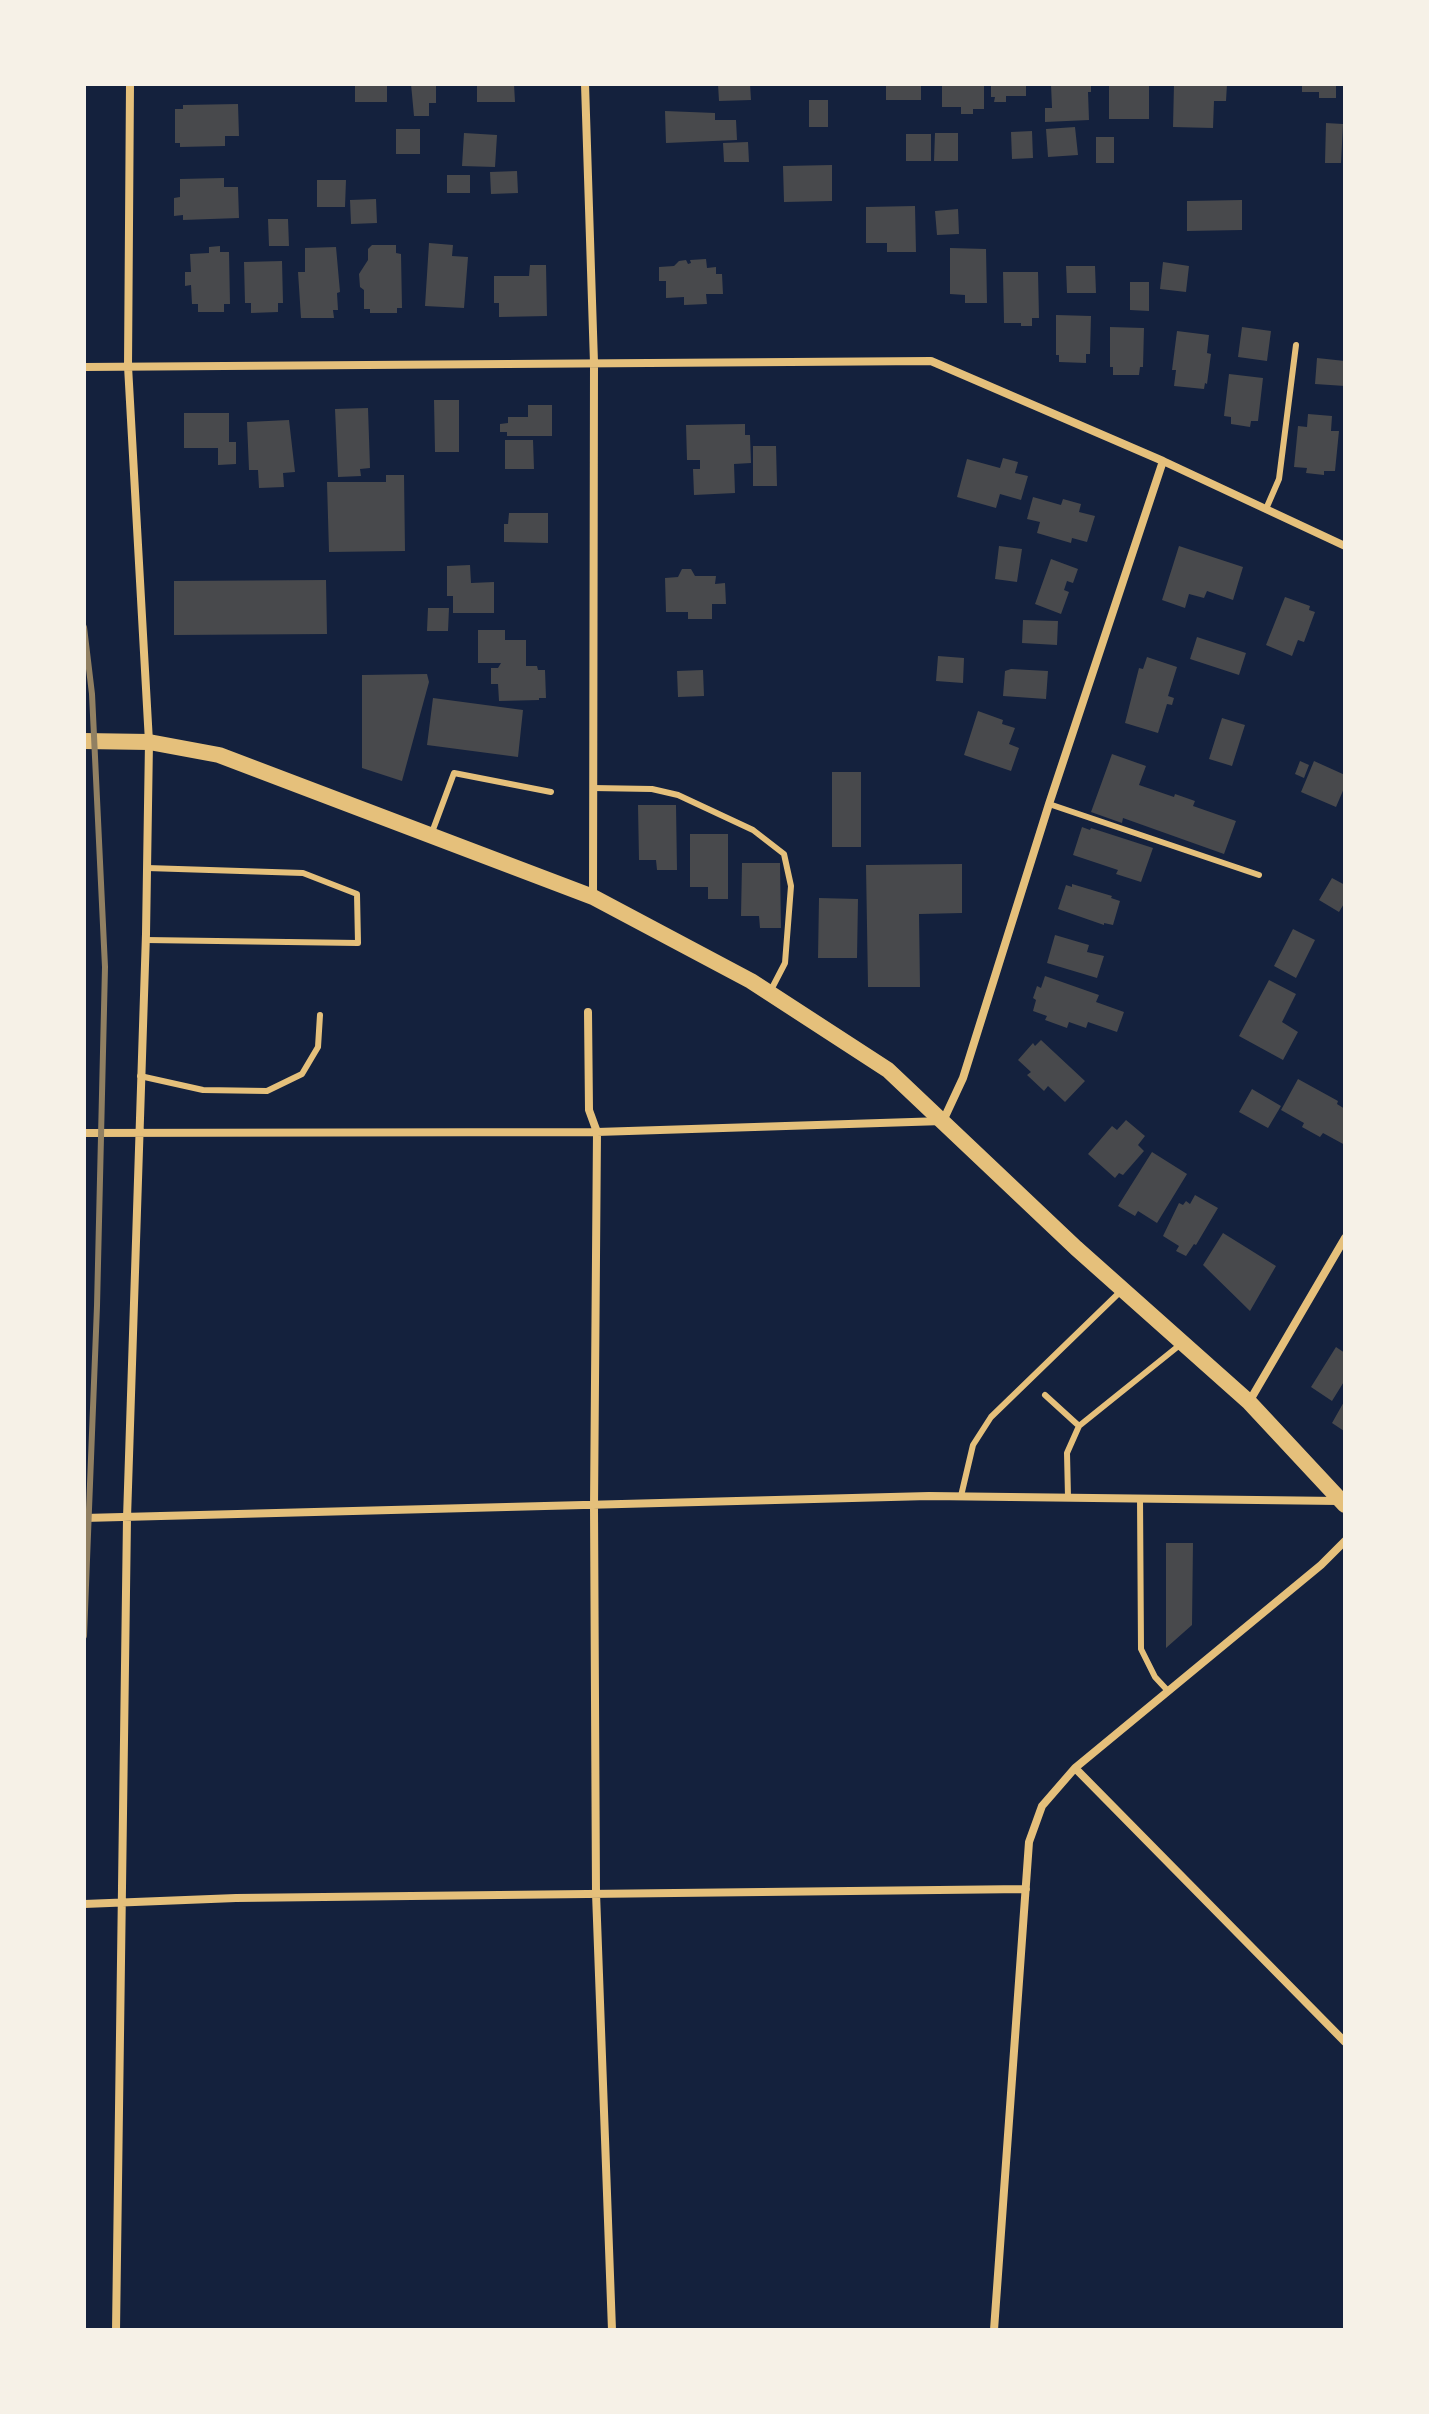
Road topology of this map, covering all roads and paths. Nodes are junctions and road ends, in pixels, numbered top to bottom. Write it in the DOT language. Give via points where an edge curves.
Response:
graph roads {
  1 [pos="130,84"];
  2 [pos="585,84"];
  3 [pos="1296,345"];
  4 [pos="594,363"];
  5 [pos="128,366"];
  6 [pos="84,367"];
  7 [pos="1163,461"];
  8 [pos="1266,509"];
  9 [pos="1345,546"];
  10 [pos="84,741"];
  11 [pos="149,742"];
  12 [pos="593,788"];
  13 [pos="551,792"];
  14 [pos="1049,804"];
  15 [pos="431,835"];
  16 [pos="147,868"];
  17 [pos="1259,875"];
  18 [pos="593,897"];
  19 [pos="146,940"];
  20 [pos="769,993"];
  21 [pos="588,1012"];
  22 [pos="320,1015"];
  23 [pos="140,1076"];
  24 [pos="943,1121"];
  25 [pos="597,1132"];
  26 [pos="84,1133"];
  27 [pos="138,1135"];
  28 [pos="1345,1238"];
  29 [pos="1123,1289"];
  30 [pos="1183,1342"];
  31 [pos="1045,1395"];
  32 [pos="1249,1402"];
  33 [pos="1079,1426"];
  34 [pos="961,1496"];
  35 [pos="1068,1497"];
  36 [pos="1140,1498"];
  37 [pos="1343,1503"];
  38 [pos="594,1506"];
  39 [pos="84,1518"];
  40 [pos="127,1518"];
  41 [pos="1345,1541"];
  42 [pos="1168,1691"];
  43 [pos="1075,1768"];
  44 [pos="1026,1889"];
  45 [pos="596,1893"];
  46 [pos="84,1904"];
  47 [pos="121,1904"];
  48 [pos="1345,2042"];
  49 [pos="116,2330"];
  50 [pos="612,2330"];
  51 [pos="994,2330"];
  1 -- 5 [label="street"];
  2 -- 4 [label="street"];
  3 -- 8 [label="lane" via="1279,479"];
  4 -- 5 [label="street"];
  4 -- 7 [label="street" via="931,361"];
  4 -- 12 [label="street"];
  5 -- 6 [label="street"];
  5 -- 11 [label="street"];
  7 -- 8 [label="street"];
  7 -- 14 [label="street"];
  8 -- 9 [label="street"];
  10 -- 11 [label="main road"];
  11 -- 15 [label="main road" via="219,755"];
  11 -- 16 [label="street"];
  12 -- 18 [label="street"];
  12 -- 20 [label="lane" via="678,795 753,830 784,854 791,886 785,963"];
  13 -- 15 [label="lane" via="454,773"];
  14 -- 17 [label="lane"];
  14 -- 24 [label="street" via="963,1078"];
  15 -- 18 [label="main road"];
  16 -- 19 [label="street"];
  16 -- 19 [label="lane" via="303,873 357,894 358,943"];
  18 -- 20 [label="main road"];
  19 -- 23 [label="street"];
  20 -- 24 [label="main road" via="888,1070"];
  21 -- 25 [label="street" via="589,1110"];
  22 -- 23 [label="lane" via="318,1047 302,1074 267,1091 203,1090"];
  23 -- 27 [label="street"];
  24 -- 25 [label="street"];
  24 -- 29 [label="main road"];
  25 -- 27 [label="street"];
  25 -- 38 [label="street"];
  26 -- 27 [label="street"];
  27 -- 40 [label="street"];
  28 -- 32 [label="street"];
  29 -- 30 [label="main road"];
  29 -- 34 [label="lane" via="991,1417 973,1445"];
  30 -- 32 [label="main road"];
  30 -- 33 [label="lane"];
  31 -- 33 [label="lane"];
  32 -- 37 [label="main road"];
  33 -- 35 [label="lane" via="1067,1453"];
  34 -- 35 [label="street"];
  34 -- 38 [label="street"];
  35 -- 36 [label="street"];
  36 -- 37 [label="street"];
  36 -- 42 [label="lane" via="1141,1649"];
  38 -- 40 [label="street"];
  38 -- 45 [label="street"];
  39 -- 40 [label="street"];
  40 -- 47 [label="street"];
  41 -- 42 [label="street"];
  42 -- 43 [label="street"];
  43 -- 44 [label="street" via="1042,1806 1029,1842"];
  43 -- 48 [label="street"];
  44 -- 45 [label="street"];
  44 -- 51 [label="street"];
  45 -- 47 [label="street"];
  45 -- 50 [label="street"];
  46 -- 47 [label="street"];
  47 -- 49 [label="street"];
}
